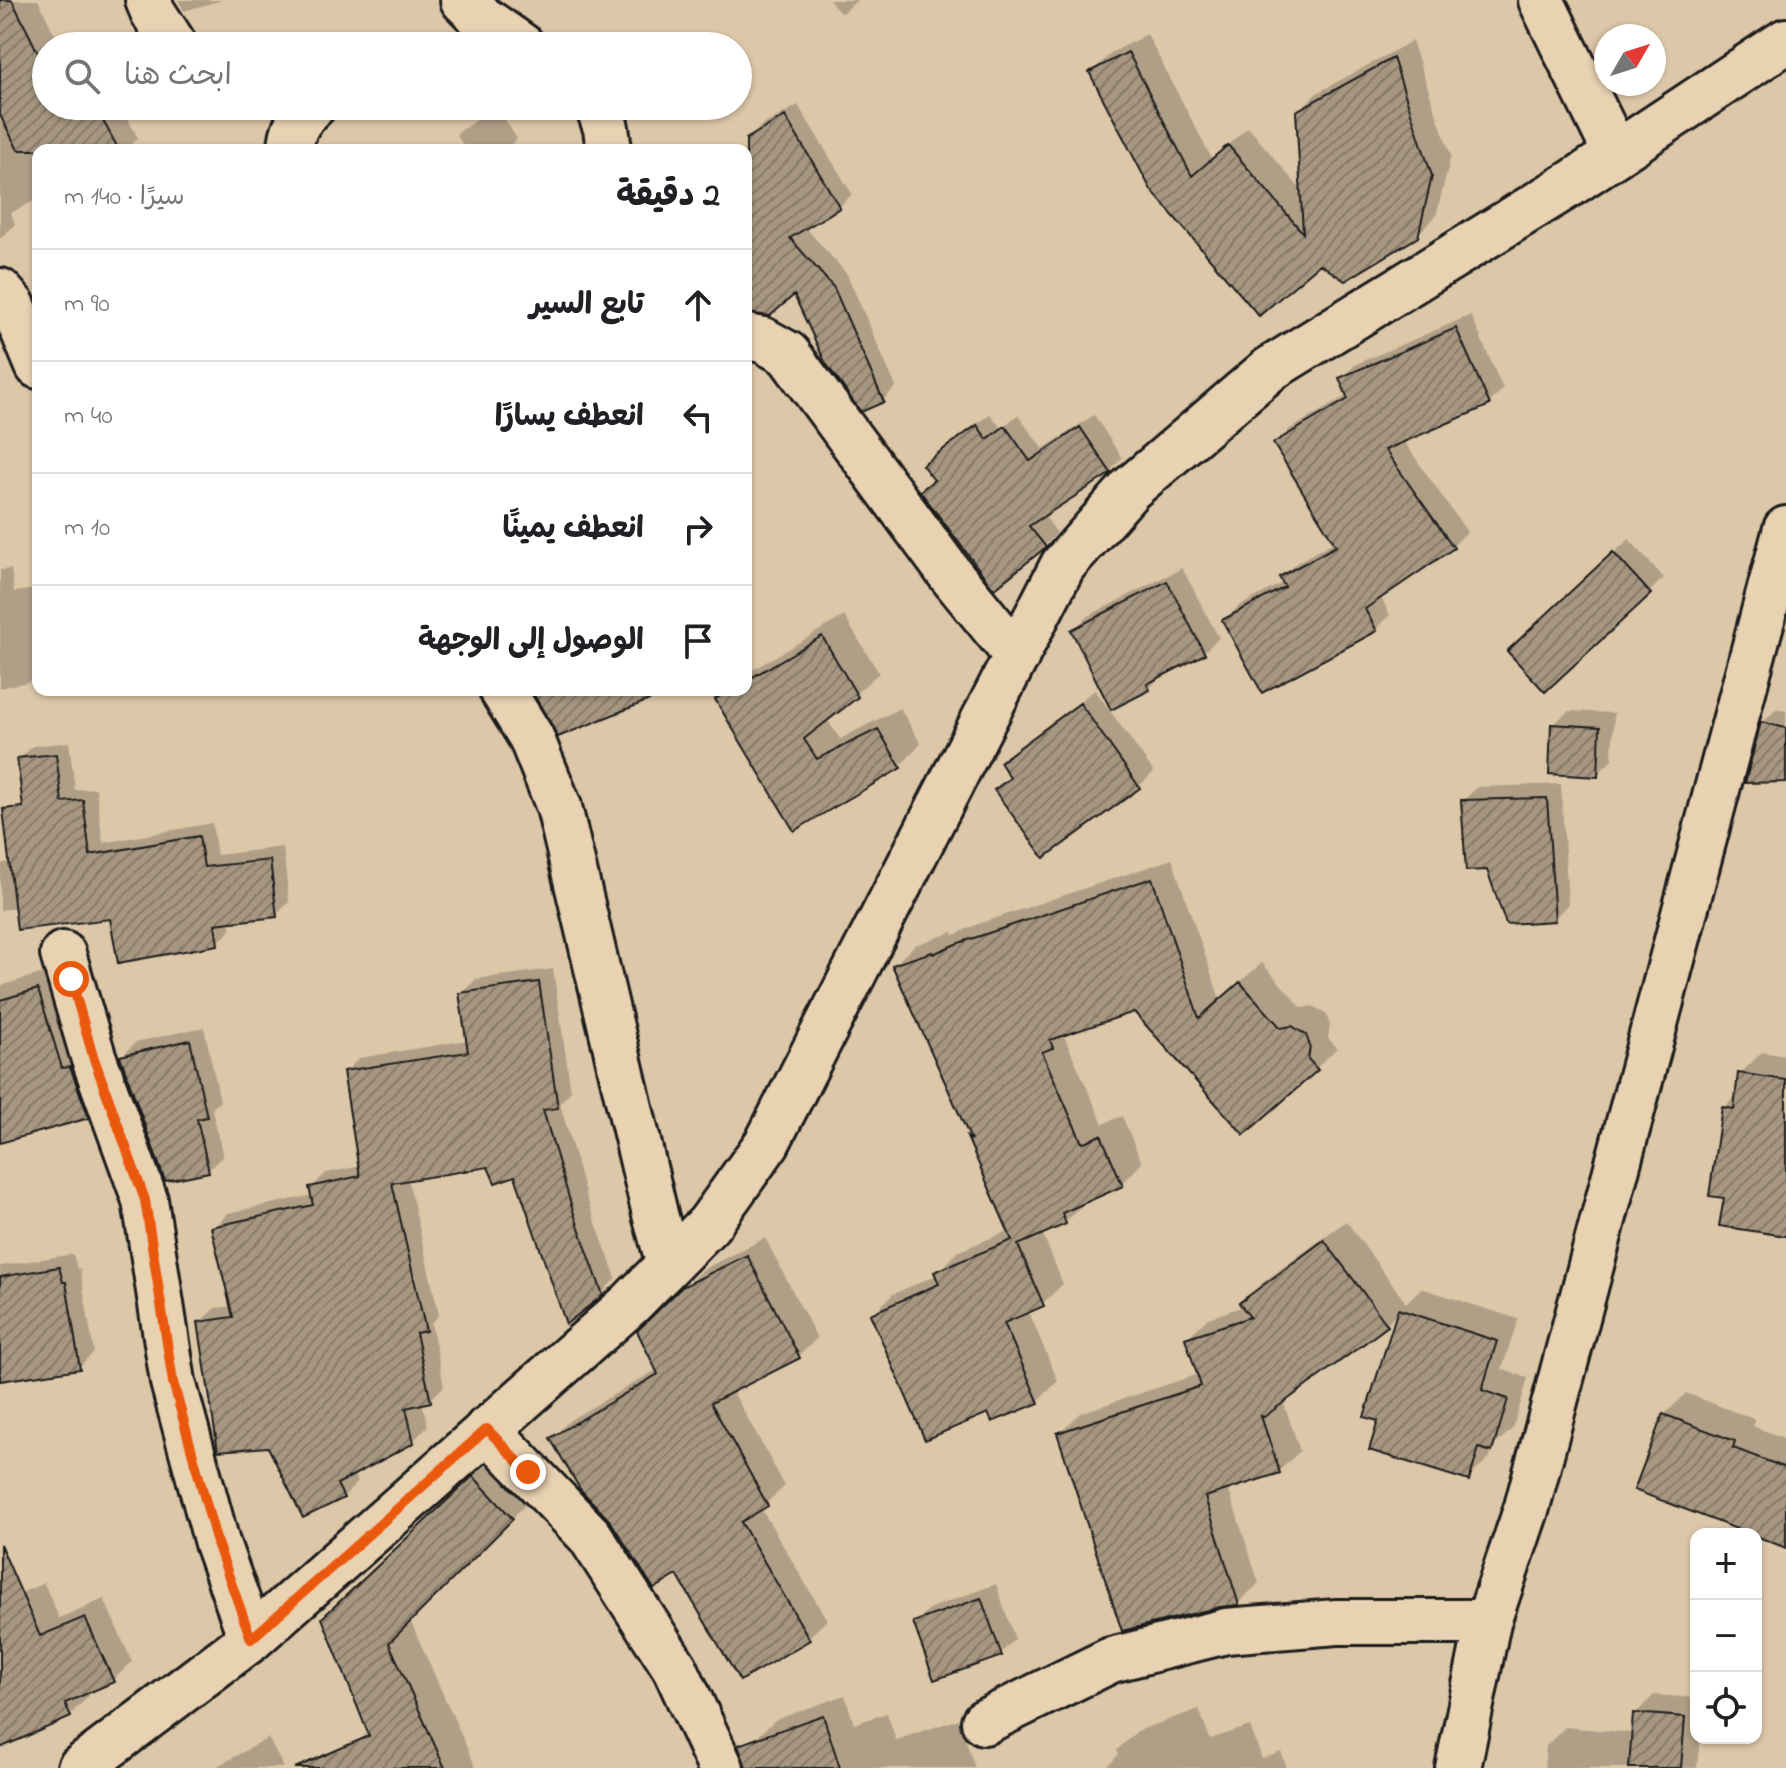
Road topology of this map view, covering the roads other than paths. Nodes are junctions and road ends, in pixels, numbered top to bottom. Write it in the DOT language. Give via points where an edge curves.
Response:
graph roads {
  1 [pos="148,0"];
  2 [pos="463,0"];
  3 [pos="1541,0"];
  4 [pos="166,32"];
  5 [pos="502,32"];
  6 [pos="1786,41"];
  7 [pos="299,120"];
  8 [pos="603,120"];
  9 [pos="291,144"];
  10 [pos="608,144"];
  11 [pos="1616,154"];
  12 [pos="0,291"];
  13 [pos="752,338"];
  14 [pos="32,352"];
  15 [pos="1786,529"];
  16 [pos="1017,656"];
  17 [pos="506,696"];
  18 [pos="63,954"];
  19 [pos="669,1264"];
  20 [pos="487,1429"];
  21 [pos="1488,1622"];
  22 [pos="251,1639"];
  23 [pos="984,1722"];
  24 [pos="102,1761"];
  25 [pos="721,1768"];
  26 [pos="1458,1768"];
  1 -- 4 [label="street"];
  2 -- 5 [label="street"];
  3 -- 11 [label="street"];
  6 -- 11 [label="street"];
  7 -- 9 [label="street"];
  8 -- 10 [label="street"];
  11 -- 16 [label="street" via="1270,369 1121,499 1063,565"];
  12 -- 14 [label="street" via="13,306"];
  13 -- 16 [label="street" via="788,354"];
  15 -- 21 [label="street" via="1527,1507"];
  16 -- 19 [label="street" via="767,1143 709,1224"];
  17 -- 19 [label="street" via="531,737 559,807"];
  18 -- 22 [label="street" via="145,1200 173,1382 217,1543"];
  19 -- 20 [label="street"];
  20 -- 22 [label="street"];
  20 -- 25 [label="street" via="590,1536 675,1668"];
  21 -- 23 [label="street" via="1337,1622 1226,1631 1111,1660"];
  21 -- 26 [label="street"];
  22 -- 24 [label="street"];
}
